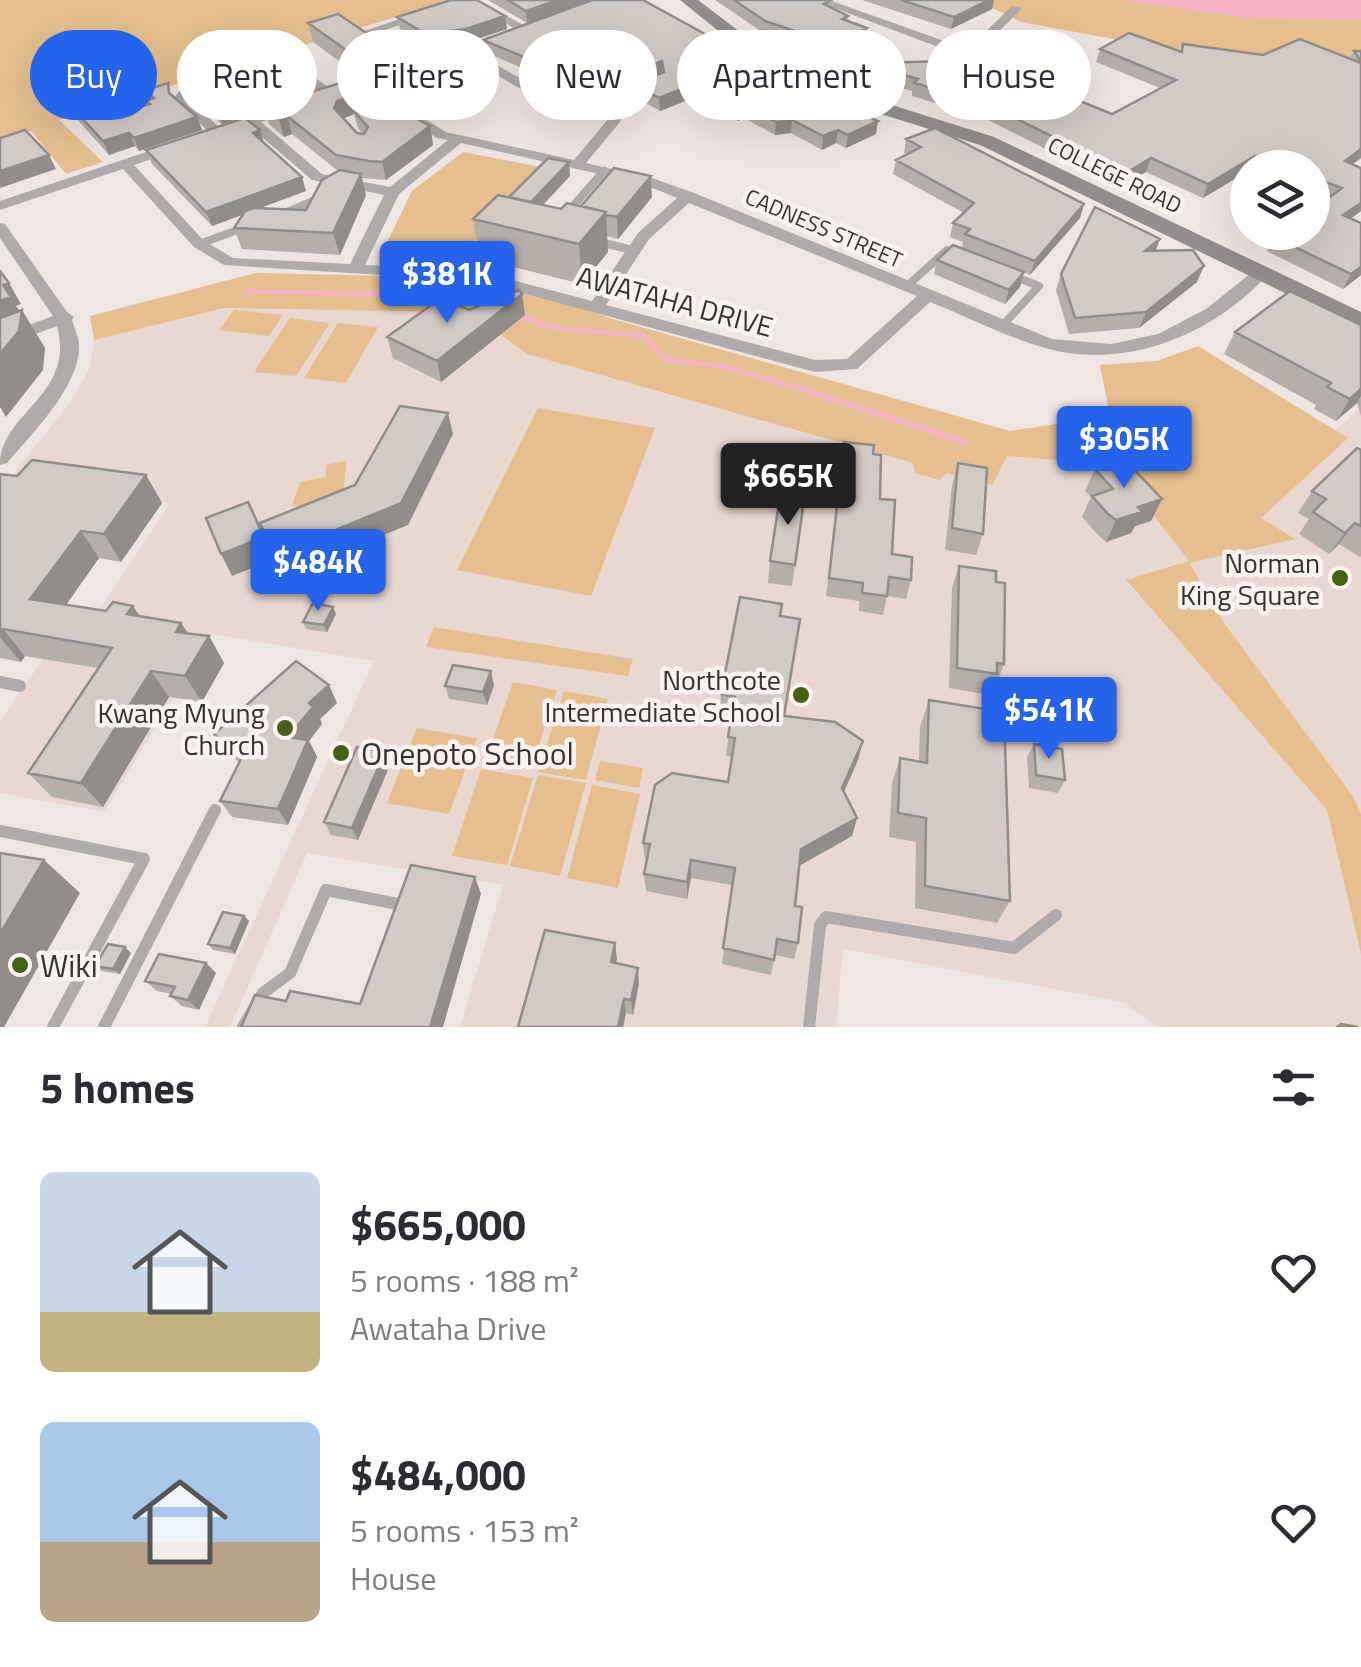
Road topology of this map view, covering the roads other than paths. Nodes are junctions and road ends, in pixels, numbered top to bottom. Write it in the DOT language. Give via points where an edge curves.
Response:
graph roads {
  1 [pos="471,0"];
  2 [pos="688,0"];
  3 [pos="819,0"];
  4 [pos="1016,8"];
  5 [pos="374,30"];
  6 [pos="499,39"];
  7 [pos="660,80"];
  8 [pos="657,81"];
  9 [pos="317,85"];
  10 [pos="337,93"];
  11 [pos="330,95"];
  12 [pos="195,120"];
  13 [pos="409,120"];
  14 [pos="615,120"];
  15 [pos="252,121"];
  16 [pos="204,136"];
  17 [pos="457,140"];
  18 [pos="125,163"];
  19 [pos="578,164"];
  20 [pos="605,170"];
  21 [pos="341,185"];
  22 [pos="393,192"];
  23 [pos="689,196"];
  24 [pos="0,206"];
  25 [pos="279,215"];
  26 [pos="563,217"];
  27 [pos="263,221"];
  28 [pos="0,227"];
  29 [pos="584,238"];
  30 [pos="200,244"];
  31 [pos="633,250"];
  32 [pos="966,258"];
  33 [pos="355,269"];
  34 [pos="1002,272"];
  35 [pos="1261,274"];
  36 [pos="906,287"];
  37 [pos="927,296"];
  38 [pos="596,308"];
  39 [pos="66,318"];
  40 [pos="1361,322"];
  41 [pos="1001,327"];
  42 [pos="0,342"];
  43 [pos="2,454"];
  44 [pos="0,682"];
  45 [pos="20,686"];
  46 [pos="215,810"];
  47 [pos="0,831"];
  48 [pos="403,905"];
  49 [pos="1056,915"];
  50 [pos="53,1027"];
  51 [pos="104,1027"];
  52 [pos="243,1027"];
  53 [pos="809,1027"];
  1 -- 5 [label="street"];
  1 -- 6 [label="street" via="531,29"];
  2 -- 35 [label="main road, COLLEGE ROAD" via="805,84 987,140"];
  3 -- 4 [label="street" via="957,50 978,46"];
  7 -- 8 [label="lane"];
  9 -- 11 [label="street"];
  10 -- 11 [label="street"];
  11 -- 15 [label="street"];
  12 -- 16 [label="street"];
  13 -- 17 [label="street, CADNESS STREET"];
  14 -- 19 [label="street"];
  15 -- 16 [label="street"];
  15 -- 21 [label="street" via="309,172"];
  16 -- 18 [label="street"];
  17 -- 19 [label="street, CADNESS STREET"];
  17 -- 22 [label="street"];
  18 -- 24 [label="street"];
  18 -- 30 [label="street, AWATAHA DRIVE"];
  19 -- 20 [label="street, CADNESS STREET"];
  20 -- 23 [label="street, CADNESS STREET"];
  20 -- 26 [label="lane"];
  21 -- 22 [label="street"];
  21 -- 25 [label="lane"];
  22 -- 33 [label="street"];
  23 -- 31 [label="street"];
  23 -- 36 [label="street, CADNESS STREET"];
  27 -- 30 [label="lane"];
  28 -- 39 [label="street"];
  29 -- 31 [label="lane"];
  30 -- 33 [label="street, AWATAHA DRIVE" via="249,266"];
  31 -- 38 [label="street"];
  32 -- 36 [label="lane" via="947,250"];
  33 -- 38 [label="street, AWATAHA DRIVE" via="478,276"];
  34 -- 41 [label="lane" via="1039,286"];
  35 -- 40 [label="main road, COLLEGE ROAD"];
  35 -- 41 [label="street, CADNESS STREET" via="1182,332 1142,347 1077,349"];
  36 -- 37 [label="street, CADNESS STREET"];
  37 -- 38 [label="street, AWATAHA DRIVE" via="840,368"];
  37 -- 41 [label="street, CADNESS STREET"];
  39 -- 42 [label="street"];
  39 -- 43 [label="street" via="72,340 67,372"];
  44 -- 45 [label="lane"];
  46 -- 51 [label="lane"];
  47 -- 50 [label="lane" via="144,859"];
  48 -- 52 [label="lane" via="326,890 290,974 269,987"];
  49 -- 53 [label="lane" via="1014,948 826,917"];
}
